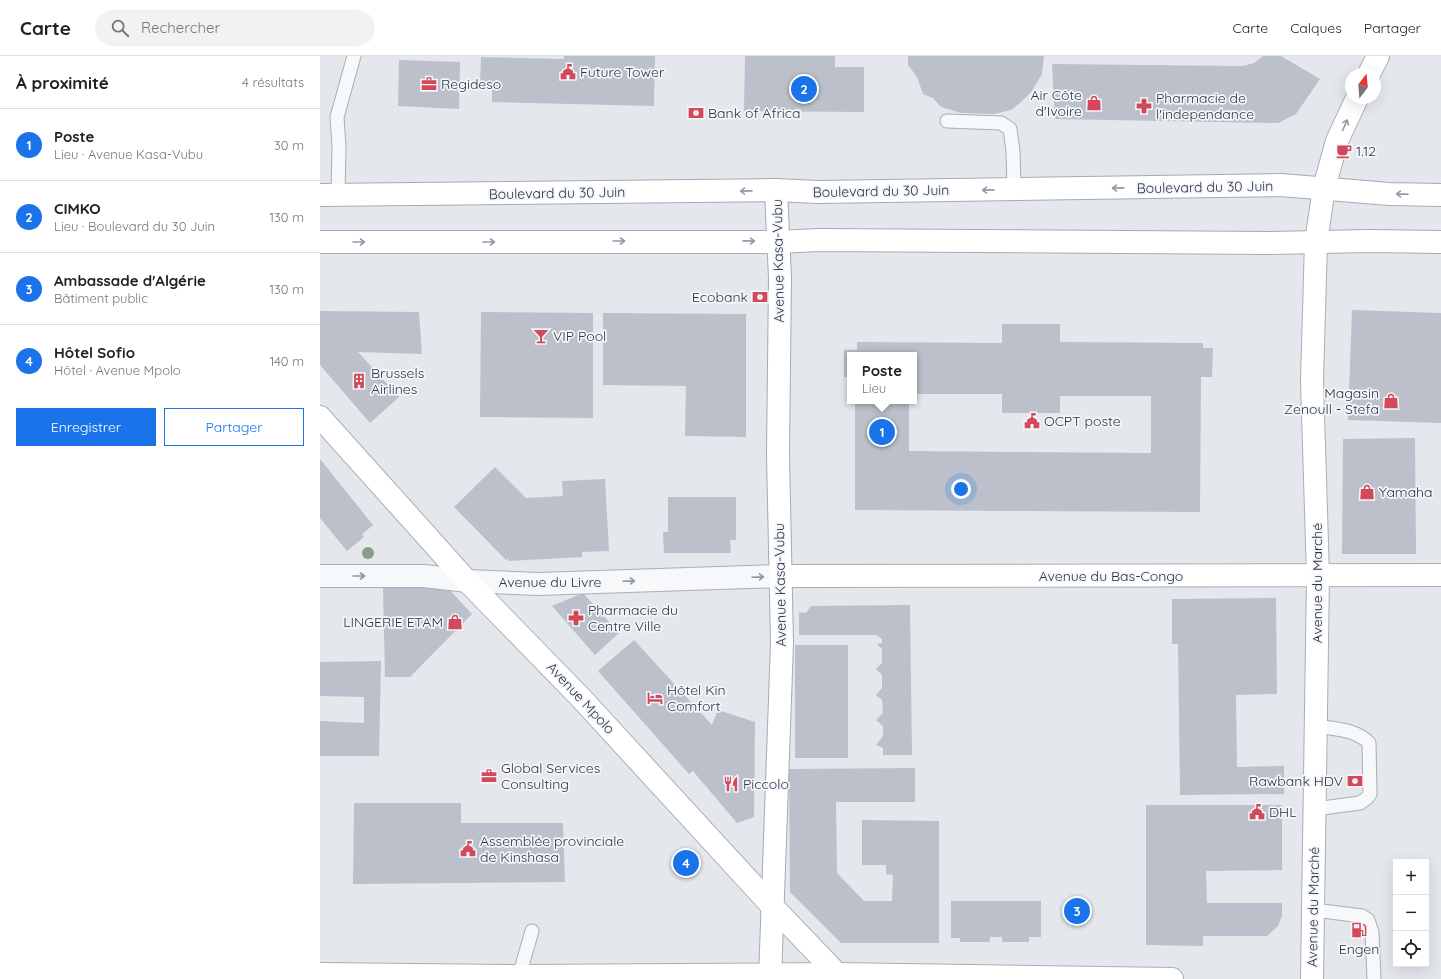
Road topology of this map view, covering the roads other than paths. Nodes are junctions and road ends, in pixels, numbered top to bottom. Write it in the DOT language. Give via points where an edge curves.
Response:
graph roads {
  1 [pos="354,56"];
  2 [pos="1378,56"];
  3 [pos="1372,68"];
  4 [pos="1354,104"];
  5 [pos="947,121"];
  6 [pos="1324,188"];
  7 [pos="1014,189"];
  8 [pos="776,190"];
  9 [pos="329,195"];
  10 [pos="1441,195"];
  11 [pos="320,242"];
  12 [pos="778,242"];
  13 [pos="1316,242"];
  14 [pos="1441,242"];
  15 [pos="320,417"];
  16 [pos="1441,575"];
  17 [pos="320,576"];
  18 [pos="781,576"];
  19 [pos="1318,576"];
  20 [pos="467,581"];
  21 [pos="1316,726"];
  22 [pos="1315,809"];
  23 [pos="772,906"];
  24 [pos="1314,910"];
  25 [pos="532,932"];
  26 [pos="320,974"];
  27 [pos="519,976"];
  28 [pos="839,976"];
  29 [pos="390,977"];
  30 [pos="770,977"];
  31 [pos="1172,979"];
  32 [pos="1312,979"];
  33 [pos="1374,979"];
  1 -- 9 [label="lane" via="337,118 339,147"];
  2 -- 3 [label="street"];
  6 -- 4 [label="street, Avenue du Marché, one-way" via="1337,141"];
  5 -- 7 [label="lane" via="1001,123 1010,129"];
  6 -- 7 [label="street, Boulevard du 30 Juin, one-way" via="1281,186"];
  10 -- 6 [label="street, Boulevard du 30 Juin, one-way" via="1389,194"];
  6 -- 13 [label="street, Avenue du Marché"];
  7 -- 8 [label="street, Boulevard du 30 Juin, one-way" via="818,192"];
  8 -- 9 [label="street, Boulevard du 30 Juin, one-way"];
  8 -- 12 [label="street, Avenue Kasa-Vubu"];
  11 -- 12 [label="street, one-way"];
  12 -- 13 [label="street"];
  12 -- 18 [label="street, Avenue Kasa-Vubu"];
  13 -- 14 [label="street"];
  13 -- 19 [label="street, Avenue du Marché" via="1312,381"];
  15 -- 20 [label="street, Avenue Mpolo"];
  16 -- 19 [label="street, Avenue du Bas-Congo"];
  17 -- 20 [label="street, Avenue du Livre, one-way" via="424,576"];
  18 -- 19 [label="street, Avenue du Bas-Congo"];
  20 -- 18 [label="street, Avenue du Livre, one-way" via="538,584"];
  18 -- 23 [label="street, Avenue Kasa-Vubu" via="782,642"];
  19 -- 21 [label="street, Avenue du Marché"];
  20 -- 23 [label="street, Avenue Mpolo" via="581,698"];
  21 -- 22 [label="street, Avenue du Marché"];
  21 -- 22 [label="lane" via="1356,733 1369,743 1370,794 1360,803"];
  22 -- 24 [label="street, Avenue du Marché"];
  23 -- 28 [label="street, Avenue Mpolo"];
  23 -- 30 [label="street, Avenue Kasa-Vubu"];
  24 -- 32 [label="street, Avenue du Marché"];
  24 -- 33 [label="lane" via="1362,916 1368,920 1372,932"];
  25 -- 27 [label="lane"];
  26 -- 29 [label="street"];
  27 -- 29 [label="street"];
  27 -- 30 [label="street"];
  28 -- 30 [label="street"];
  28 -- 31 [label="street"];
}
